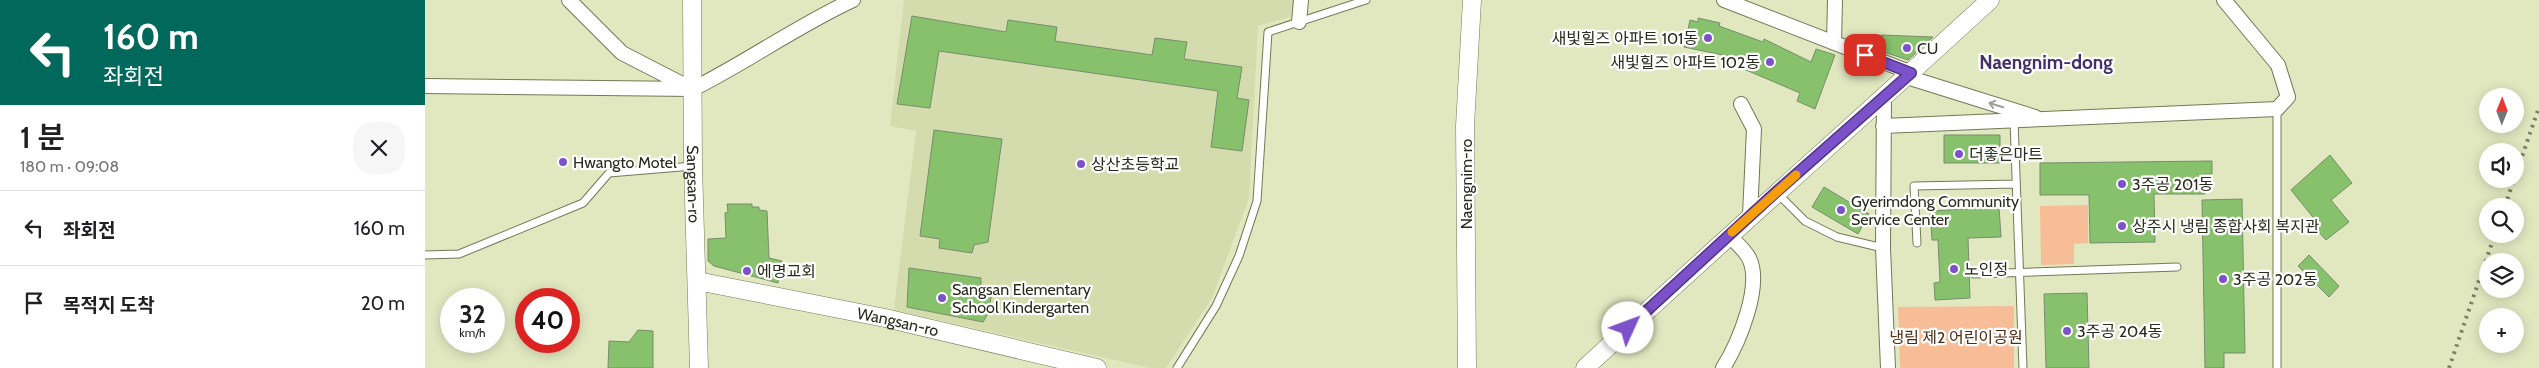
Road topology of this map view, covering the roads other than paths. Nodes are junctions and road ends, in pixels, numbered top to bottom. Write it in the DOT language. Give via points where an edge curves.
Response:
graph roads {
  1 [pos="569,0"];
  2 [pos="692,0"];
  3 [pos="853,0"];
  4 [pos="1301,0"];
  5 [pos="1365,0"];
  6 [pos="1472,0"];
  7 [pos="1724,0"];
  8 [pos="1835,0"];
  9 [pos="1990,0"];
  10 [pos="2224,0"];
  11 [pos="1299,22"];
  12 [pos="1834,43"];
  13 [pos="1909,75"];
  14 [pos="425,86"];
  15 [pos="693,89"];
  16 [pos="1884,98"];
  17 [pos="1741,104"];
  18 [pos="2277,109"];
  19 [pos="2043,119"];
  20 [pos="2014,121"];
  21 [pos="1883,126"];
  22 [pos="693,166"];
  23 [pos="2016,184"];
  24 [pos="1776,192"];
  25 [pos="1750,215"];
  26 [pos="1729,235"];
  27 [pos="1917,242"];
  28 [pos="1883,248"];
  29 [pos="425,255"];
  30 [pos="2177,267"];
  31 [pos="2019,272"];
  32 [pos="1974,274"];
  33 [pos="697,281"];
  34 [pos="699,368"];
  35 [pos="1096,368"];
  36 [pos="1177,368"];
  37 [pos="1467,368"];
  38 [pos="1585,368"];
  39 [pos="1723,368"];
  40 [pos="1888,368"];
  41 [pos="2023,368"];
  42 [pos="2277,368"];
  1 -- 15 [label="street" via="622,53"];
  2 -- 15 [label="street, Sangsan-ro"];
  3 -- 15 [label="street"];
  4 -- 11 [label="street"];
  5 -- 11 [label="lane"];
  6 -- 37 [label="street, Naengnim-ro" via="1465,126"];
  7 -- 12 [label="street"];
  8 -- 12 [label="street"];
  9 -- 13 [label="street"];
  10 -- 18 [label="street" via="2278,65 2288,97"];
  11 -- 36 [label="lane" via="1268,32 1257,201 1239,256 1216,306"];
  12 -- 13 [label="street"];
  13 -- 16 [label="street"];
  19 -- 13 [label="street, one-way"];
  14 -- 15 [label="street"];
  15 -- 22 [label="street, Sangsan-ro"];
  16 -- 21 [label="street"];
  16 -- 24 [label="street"];
  17 -- 25 [label="street" via="1754,129"];
  18 -- 19 [label="street"];
  18 -- 42 [label="lane"];
  19 -- 20 [label="street"];
  20 -- 21 [label="street"];
  20 -- 23 [label="lane"];
  21 -- 28 [label="street"];
  22 -- 29 [label="lane" via="609,173 583,202 459,254"];
  22 -- 33 [label="street, Sangsan-ro"];
  23 -- 27 [label="lane" via="1914,186"];
  23 -- 31 [label="lane"];
  24 -- 25 [label="street"];
  24 -- 28 [label="lane" via="1805,221 1837,237"];
  25 -- 26 [label="street"];
  26 -- 38 [label="street"];
  26 -- 39 [label="street" via="1749,258 1753,281 1746,318"];
  28 -- 40 [label="street"];
  30 -- 31 [label="lane"];
  31 -- 32 [label="lane"];
  31 -- 41 [label="lane"];
  33 -- 34 [label="street, Sangsan-ro"];
  33 -- 35 [label="street, Wangsan-ro" via="885,318"];
}
